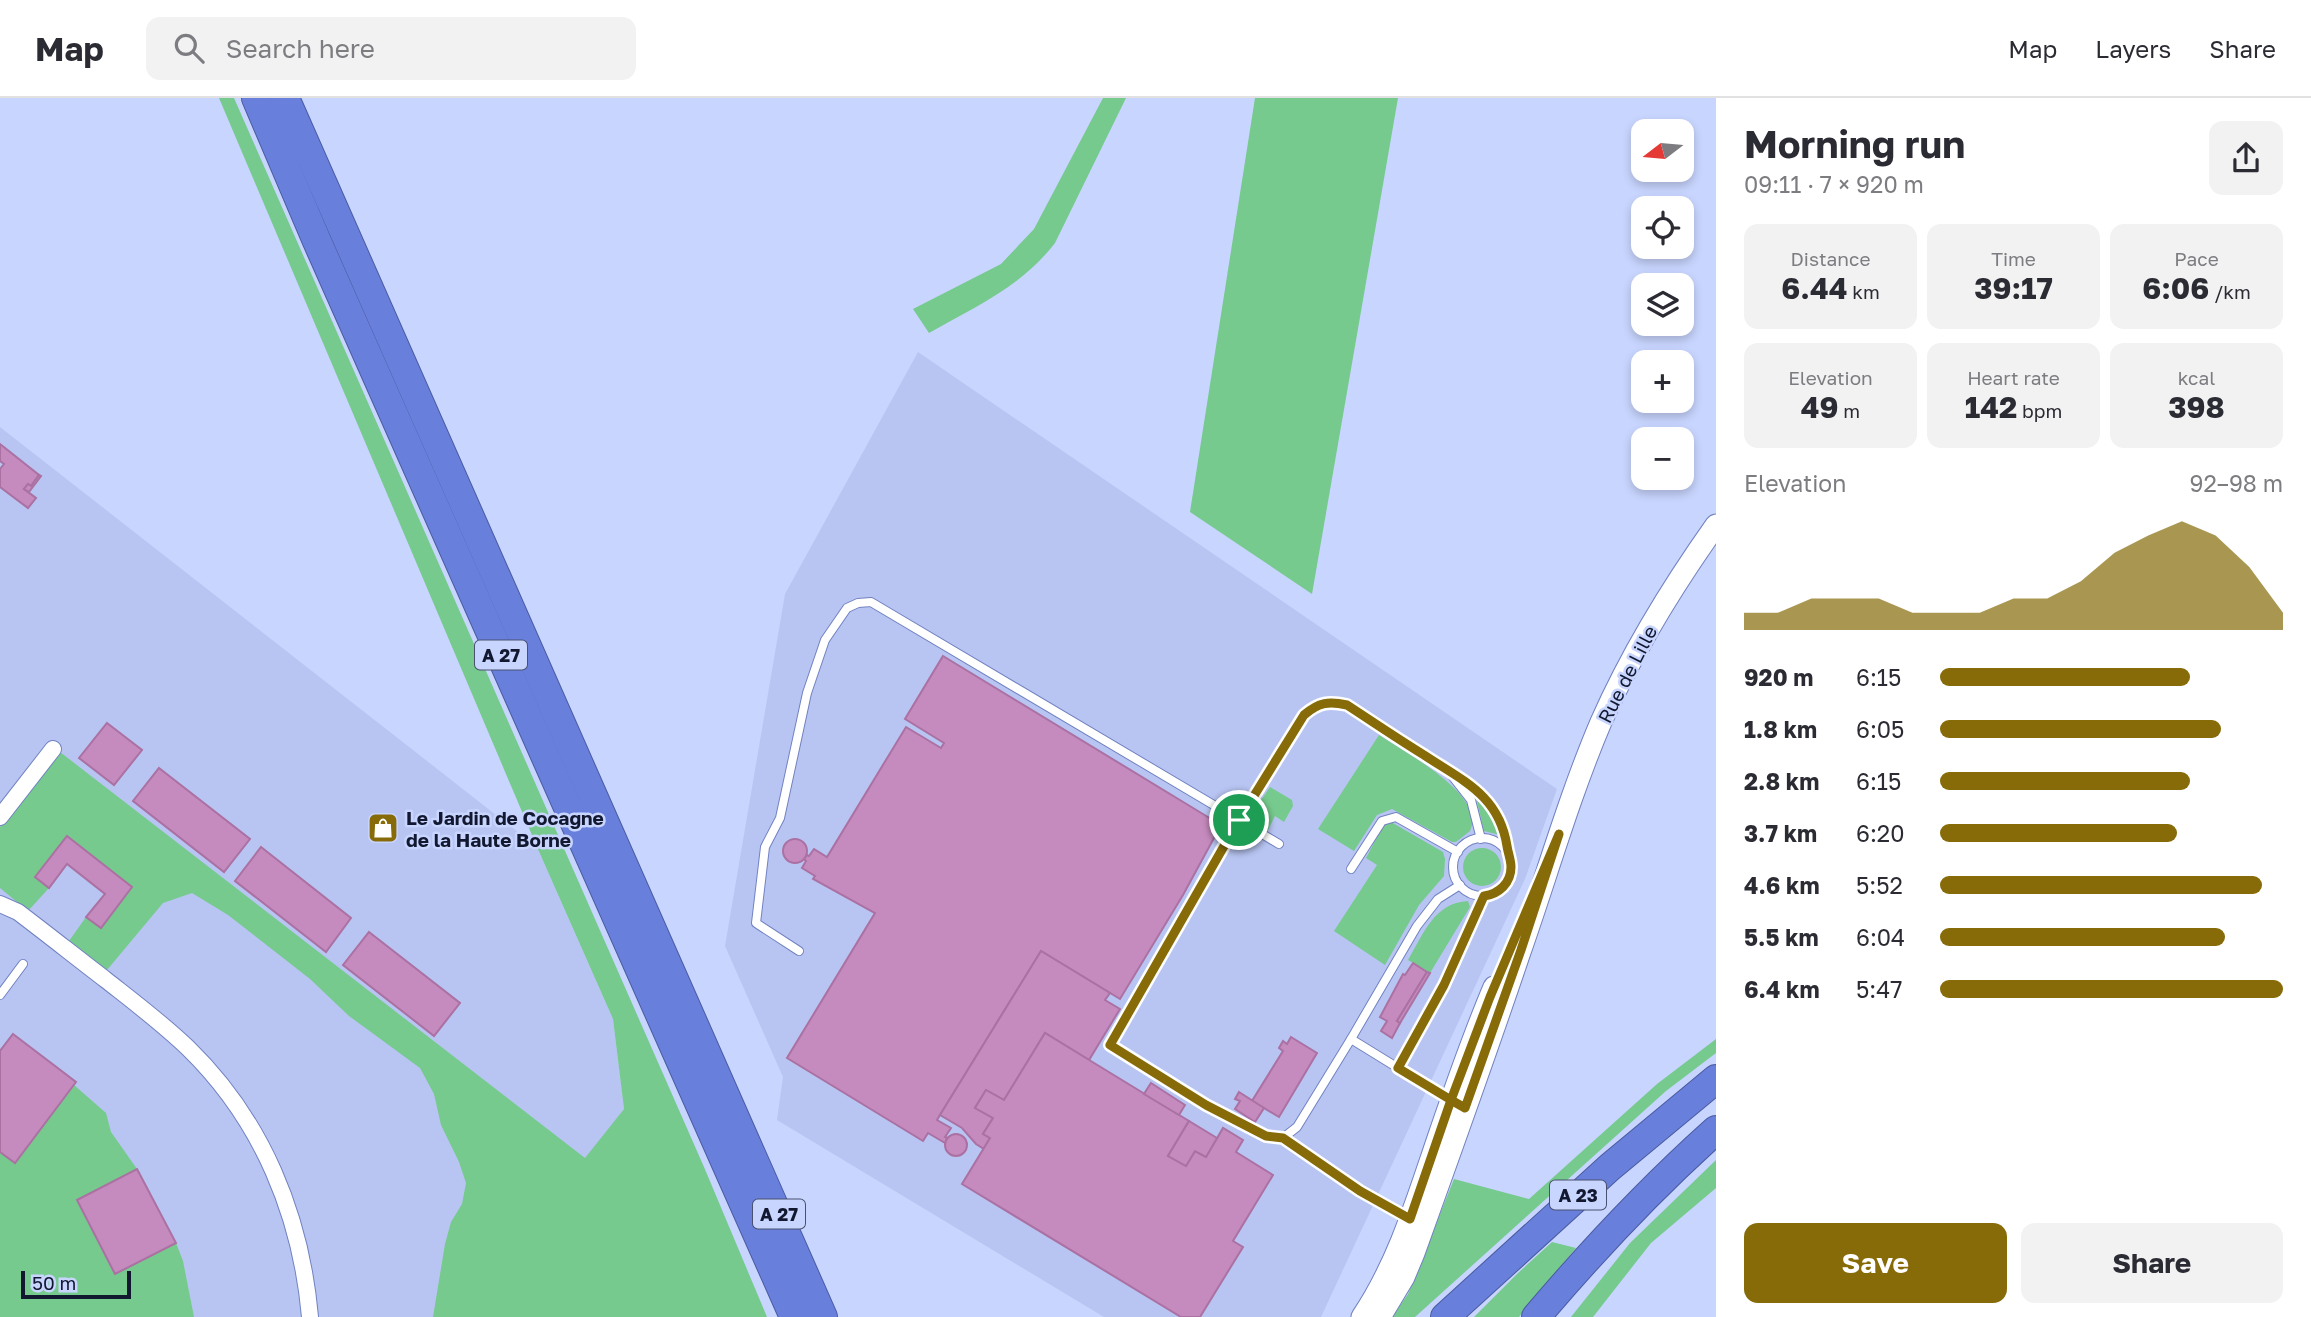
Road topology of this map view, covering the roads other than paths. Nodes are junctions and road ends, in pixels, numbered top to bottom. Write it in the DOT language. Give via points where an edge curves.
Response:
graph roads {
  1 [pos="256,98"];
  2 [pos="285,98"];
  3 [pos="1716,525"];
  4 [pos="53,749"];
  5 [pos="1449,772"];
  6 [pos="0,817"];
  7 [pos="1239,820"];
  8 [pos="1481,839"];
  9 [pos="1279,844"];
  10 [pos="1458,852"];
  11 [pos="1509,856"];
  12 [pos="1351,869"];
  13 [pos="1460,885"];
  14 [pos="1484,896"];
  15 [pos="1,903"];
  16 [pos="799,951"];
  17 [pos="23,964"];
  18 [pos="0,995"];
  19 [pos="1351,1039"];
  20 [pos="1398,1068"];
  21 [pos="1716,1079"];
  22 [pos="1458,1104"];
  23 [pos="1716,1130"];
  24 [pos="1283,1138"];
  25 [pos="748,1211"];
  26 [pos="1410,1219"];
  27 [pos="310,1317"];
  28 [pos="786,1317"];
  29 [pos="794,1317"];
  30 [pos="823,1317"];
  31 [pos="1362,1317"];
  32 [pos="1380,1317"];
  33 [pos="1445,1317"];
  34 [pos="1536,1317"];
  1 -- 25 [label="highway, A 27"];
  2 -- 30 [label="highway, A 27"];
  3 -- 22 [label="main road, Rue de Lille" via="1680,576 1597,732 1486,1006"];
  4 -- 6 [label="street"];
  5 -- 7 [label="lane" via="1347,705 1320,703 1304,715"];
  5 -- 8 [label="lane" via="1471,800"];
  5 -- 11 [label="lane" via="1470,784 1493,807 1504,828"];
  7 -- 9 [label="lane"];
  7 -- 16 [label="lane" via="871,602 859,603 847,608 825,640 807,693 780,818 765,847 756,923"];
  7 -- 24 [label="lane" via="1110,1045 1206,1105 1266,1136"];
  8 -- 10 [label="lane" via="1466,843"];
  8 -- 11 [label="lane" via="1495,841"];
  10 -- 12 [label="lane" via="1396,817 1382,821"];
  10 -- 13 [label="lane" via="1454,869"];
  11 -- 14 [label="lane" via="1506,884"];
  13 -- 14 [label="lane" via="1469,893"];
  13 -- 19 [label="lane" via="1438,900 1417,926"];
  14 -- 20 [label="lane" via="1444,985"];
  15 -- 27 [label="street" via="166,1027 233,1100 264,1150 288,1206"];
  17 -- 18 [label="lane"];
  19 -- 20 [label="lane"];
  19 -- 24 [label="lane" via="1297,1127"];
  20 -- 22 [label="lane"];
  21 -- 33 [label="highway, A 23" via="1609,1167"];
  22 -- 26 [label="main road, Rue de Lille"];
  22 -- 32 [label="main road, Rue de Lille" via="1414,1253"];
  23 -- 34 [label="highway, A 23" via="1643,1198"];
  24 -- 26 [label="lane"];
  25 -- 28 [label="highway"];
  25 -- 29 [label="highway, A 27"];
  26 -- 31 [label="main road, Rue de Lille"];
}
